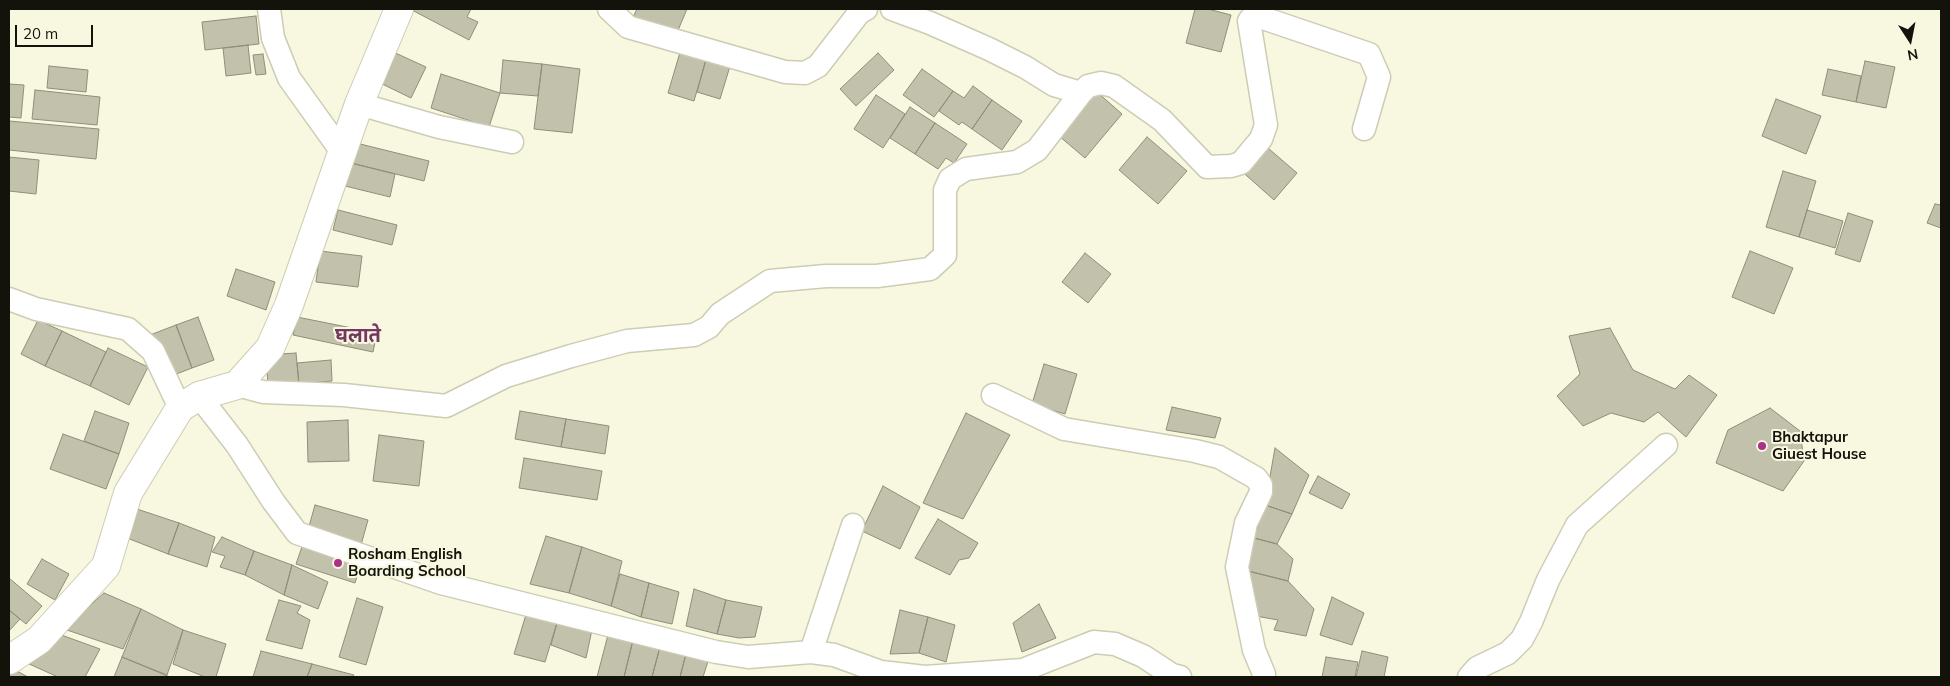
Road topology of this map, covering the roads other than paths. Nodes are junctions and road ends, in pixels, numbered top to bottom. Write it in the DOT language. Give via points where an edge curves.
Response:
graph roads {
  1 [pos="269,9"];
  2 [pos="399,9"];
  3 [pos="609,9"];
  4 [pos="866,9"];
  5 [pos="892,9"];
  6 [pos="1081,93"];
  7 [pos="360,104"];
  8 [pos="1364,130"];
  9 [pos="512,142"];
  10 [pos="342,152"];
  11 [pos="9,298"];
  12 [pos="236,385"];
  13 [pos="993,395"];
  14 [pos="190,402"];
  15 [pos="1666,445"];
  16 [pos="853,525"];
  17 [pos="811,652"];
  18 [pos="9,660"];
  19 [pos="1259,676"];
  20 [pos="1180,677"];
  21 [pos="1469,677"];
  1 -- 10 [label="street" via="273,38 289,78"];
  2 -- 7 [label="main road"];
  3 -- 4 [label="street" via="628,27 785,72 805,73 818,66"];
  5 -- 6 [label="street" via="982,46 1054,85"];
  6 -- 8 [label="street" via="1088,86 1101,83 1114,86 1162,120 1207,166 1241,163 1261,139 1266,125 1249,21 1257,16 1369,54 1379,77"];
  6 -- 12 [label="street" via="1037,150 1017,162 966,169 950,179 945,190 945,255 930,269 877,276 770,281 694,335 626,341 571,356 506,376 446,406 344,395 263,392"];
  7 -- 9 [label="street" via="439,127"];
  7 -- 10 [label="main road"];
  10 -- 12 [label="main road" via="289,305 270,348"];
  11 -- 14 [label="street" via="36,308 128,329 153,351"];
  12 -- 14 [label="main road"];
  13 -- 19 [label="street" via="1064,429 1219,457 1256,478 1261,492 1246,523 1237,567"];
  14 -- 17 [label="street" via="237,445 297,533 441,583 716,652 748,657"];
  14 -- 18 [label="main road" via="128,492 106,566 38,640"];
  15 -- 21 [label="street" via="1577,525 1522,639 1508,653 1477,668"];
  16 -- 17 [label="street"];
  17 -- 20 [label="street" via="834,654 881,672 925,677 1023,670 1094,642 1115,644"];
}
